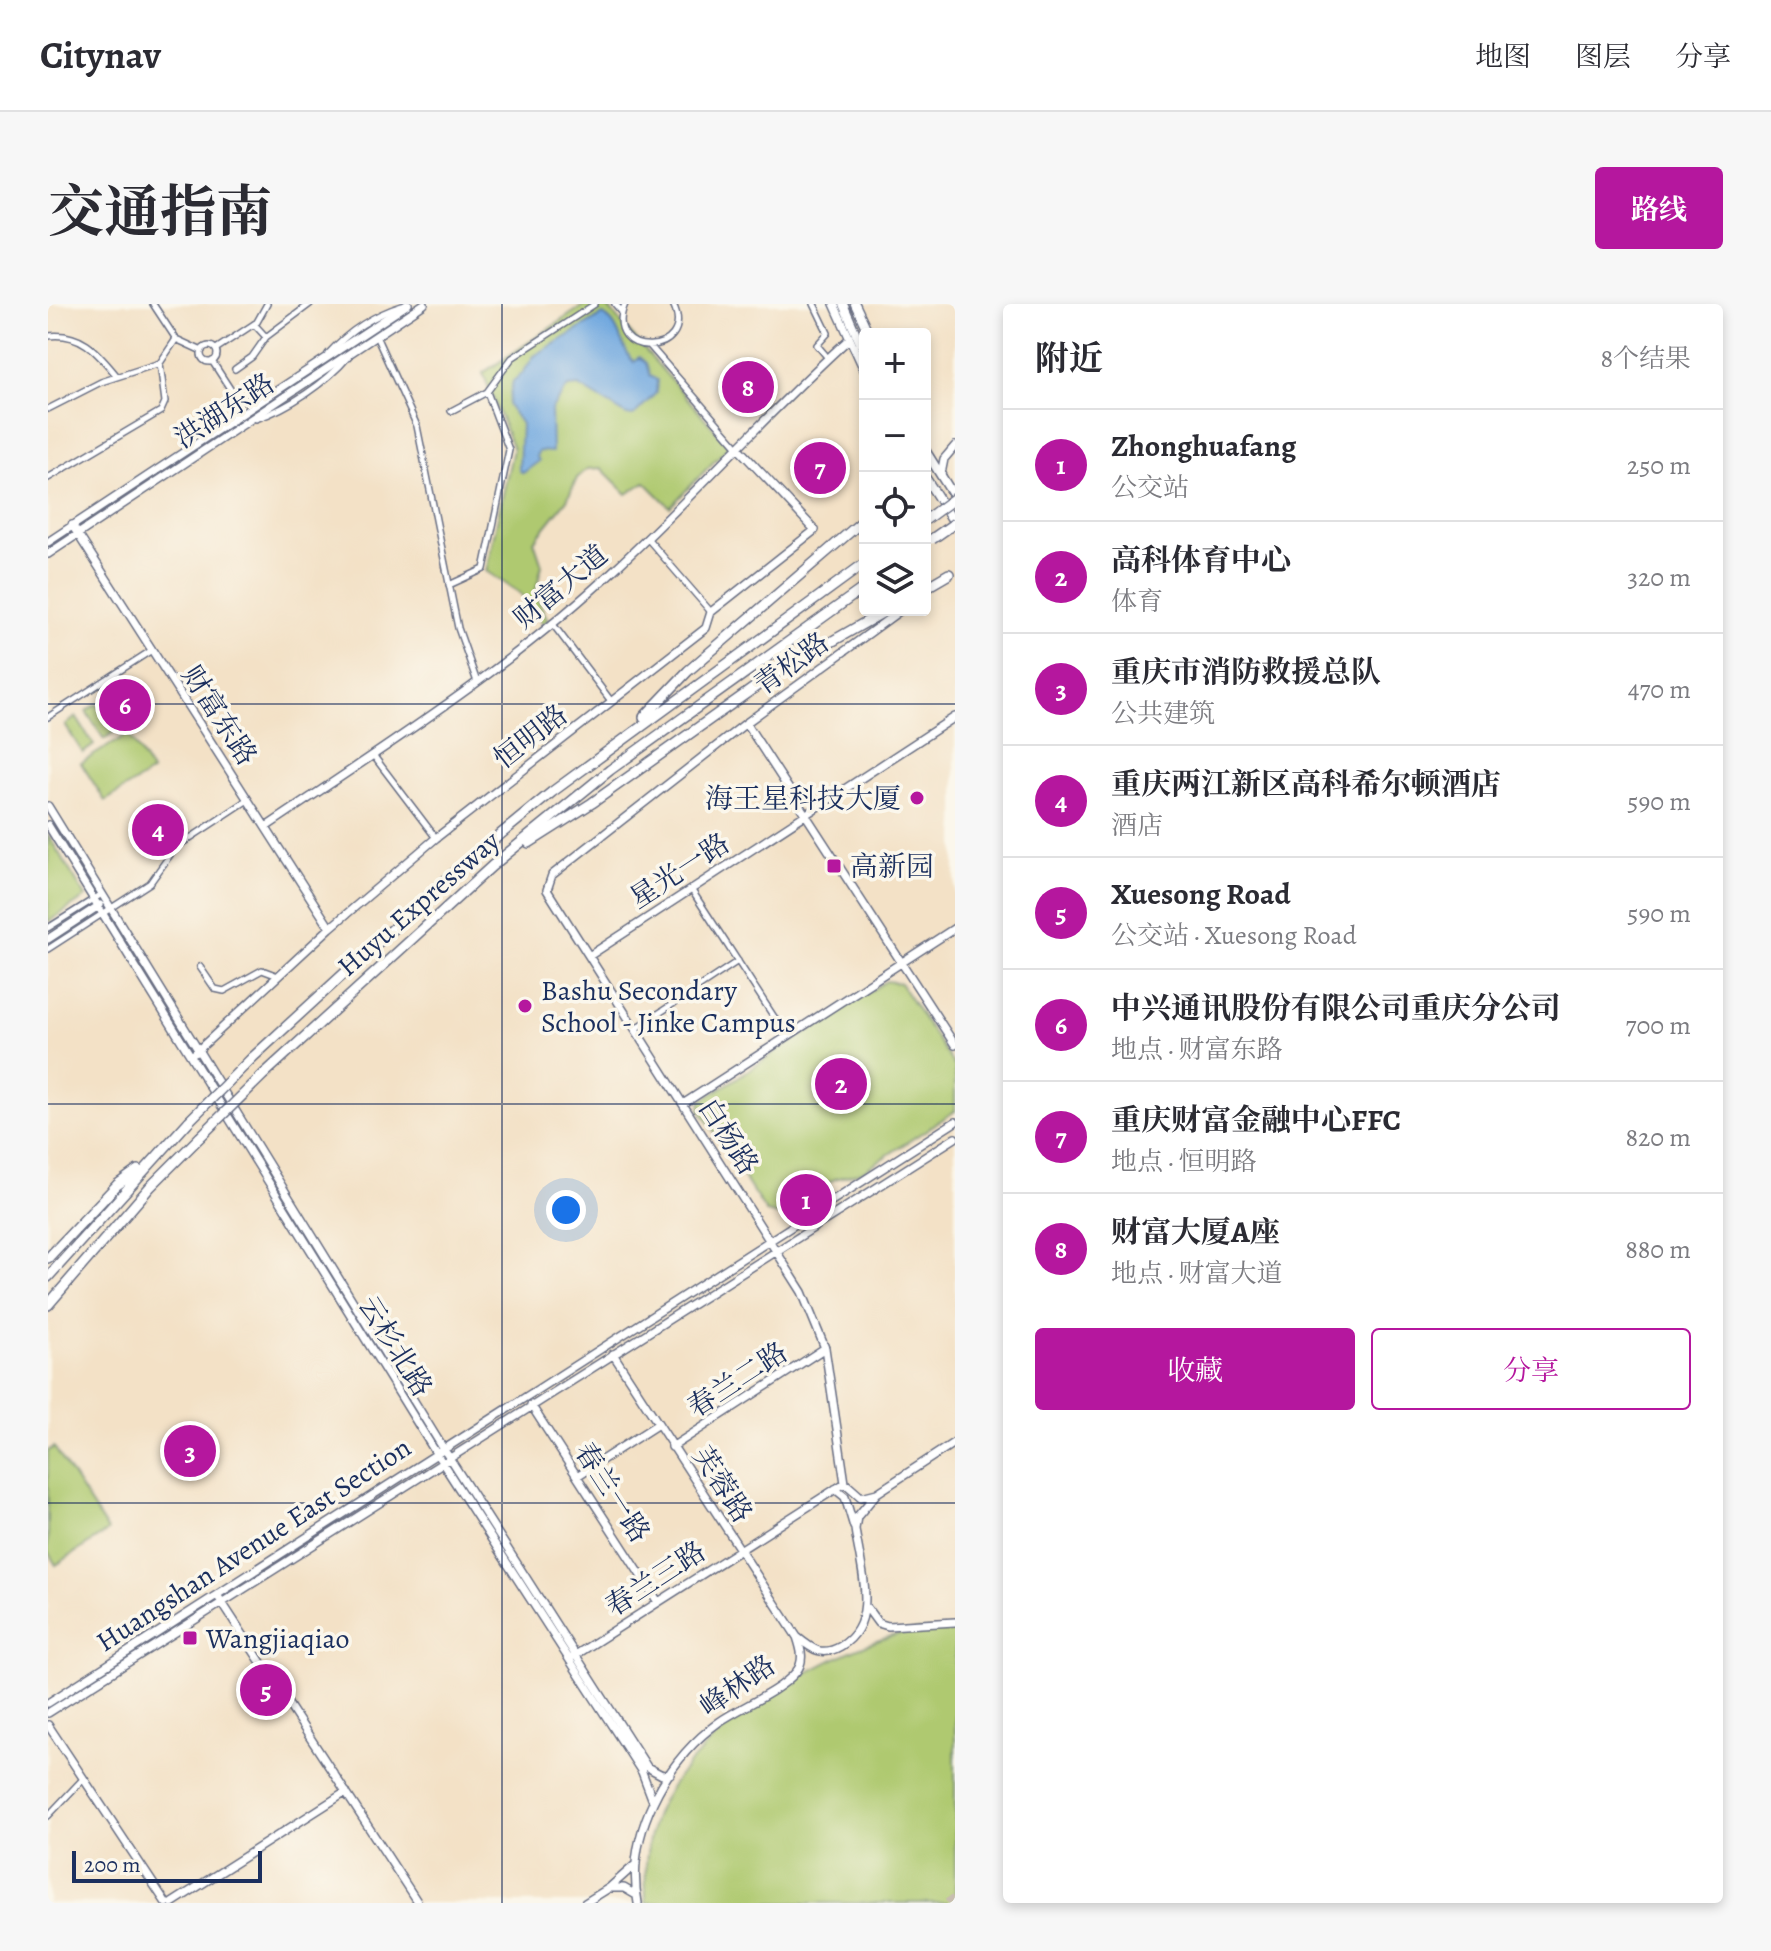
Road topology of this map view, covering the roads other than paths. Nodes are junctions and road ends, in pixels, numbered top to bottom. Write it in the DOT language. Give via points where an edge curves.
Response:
graph roads {
  1 [pos="153,304"];
  2 [pos="267,304"];
  3 [pos="310,304"];
  4 [pos="407,304"];
  5 [pos="424,304"];
  6 [pos="595,304"];
  7 [pos="615,304"];
  8 [pos="625,304"];
  9 [pos="673,304"];
  10 [pos="814,304"];
  11 [pos="834,304"];
  12 [pos="843,304"];
  13 [pos="858,304"];
  14 [pos="622,312"];
  15 [pos="254,324"];
  16 [pos="866,328"];
  17 [pos="48,336"];
  18 [pos="376,336"];
  19 [pos="266,337"];
  20 [pos="176,339"];
  21 [pos="849,339"];
  22 [pos="859,340"];
  23 [pos="650,346"];
  24 [pos="216,349"];
  25 [pos="202,351"];
  26 [pos="828,358"];
  27 [pos="859,360"];
  28 [pos="212,361"];
  29 [pos="160,363"];
  30 [pos="235,369"];
  31 [pos="117,376"];
  32 [pos="487,392"];
  33 [pos="236,398"];
  34 [pos="257,403"];
  35 [pos="48,409"];
  36 [pos="451,411"];
  37 [pos="233,420"];
  38 [pos="955,446"];
  39 [pos="738,448"];
  40 [pos="931,460"];
  41 [pos="940,476"];
  42 [pos="48,478"];
  43 [pos="931,486"];
  44 [pos="955,498"];
  45 [pos="931,516"];
  46 [pos="859,524"];
  47 [pos="955,524"];
  48 [pos="75,529"];
  49 [pos="647,538"];
  50 [pos="931,540"];
  51 [pos="48,542"];
  52 [pos="48,554"];
  53 [pos="859,567"];
  54 [pos="952,573"];
  55 [pos="449,585"];
  56 [pos="931,586"];
  57 [pos="859,591"];
  58 [pos="711,612"];
  59 [pos="877,616"];
  60 [pos="893,616"];
  61 [pos="552,623"];
  62 [pos="152,650"];
  63 [pos="477,683"];
  64 [pos="611,701"];
  65 [pos="48,717"];
  66 [pos="955,717"];
  67 [pos="746,723"];
  68 [pos="625,736"];
  69 [pos="373,755"];
  70 [pos="248,800"];
  71 [pos="48,806"];
  72 [pos="805,814"];
  73 [pos="48,825"];
  74 [pos="266,827"];
  75 [pos="436,838"];
  76 [pos="492,866"];
  77 [pos="691,889"];
  78 [pos="106,901"];
  79 [pos="97,906"];
  80 [pos="48,928"];
  81 [pos="330,928"];
  82 [pos="955,928"];
  83 [pos="48,939"];
  84 [pos="48,949"];
  85 [pos="589,956"];
  86 [pos="738,961"];
  87 [pos="901,963"];
  88 [pos="200,967"];
  89 [pos="279,976"];
  90 [pos="635,1029"];
  91 [pos="787,1037"];
  92 [pos="955,1045"];
  93 [pos="198,1051"];
  94 [pos="190,1057"];
  95 [pos="683,1104"];
  96 [pos="955,1122"];
  97 [pos="955,1138"];
  98 [pos="153,1158"];
  99 [pos="769,1240"];
  100 [pos="776,1251"];
  101 [pos="48,1258"];
  102 [pos="48,1277"];
  103 [pos="48,1305"];
  104 [pos="825,1348"];
  105 [pos="613,1354"];
  106 [pos="531,1405"];
  107 [pos="658,1424"];
  108 [pos="955,1442"];
  109 [pos="672,1447"];
  110 [pos="439,1450"];
  111 [pos="446,1460"];
  112 [pos="577,1476"];
  113 [pos="845,1483"];
  114 [pos="835,1489"];
  115 [pos="877,1493"];
  116 [pos="855,1529"];
  117 [pos="739,1550"];
  118 [pos="216,1592"];
  119 [pos="221,1601"];
  120 [pos="658,1602"];
  121 [pos="866,1606"];
  122 [pos="955,1622"];
  123 [pos="797,1637"];
  124 [pos="572,1657"];
  125 [pos="48,1703"];
  126 [pos="48,1713"];
  127 [pos="48,1725"];
  128 [pos="670,1774"];
  129 [pos="83,1779"];
  130 [pos="346,1792"];
  131 [pos="653,1801"];
  132 [pos="48,1816"];
  133 [pos="636,1864"];
  134 [pos="609,1888"];
  135 [pos="637,1899"];
  136 [pos="166,1903"];
  137 [pos="172,1903"];
  138 [pos="418,1903"];
  139 [pos="585,1903"];
  1 -- 20 [label="street"];
  2 -- 15 [label="street"];
  3 -- 19 [label="street"];
  4 -- 34 [label="street, 洪湖东路"];
  5 -- 18 [label="street, 洪湖东路"];
  6 -- 32 [label="street" via="512,358"];
  7 -- 14 [label="street"];
  8 -- 14 [label="street"];
  9 -- 23 [label="street" via="676,329 664,342"];
  10 -- 26 [label="street" via="828,333 817,345"];
  11 -- 21 [label="street"];
  12 -- 22 [label="main road"];
  13 -- 16 [label="main road"];
  14 -- 23 [label="street" via="629,338"];
  15 -- 19 [label="street"];
  15 -- 24 [label="street"];
  17 -- 31 [label="street" via="82,340"];
  18 -- 48 [label="street, 洪湖东路"];
  18 -- 55 [label="street" via="417,426"];
  19 -- 30 [label="street"];
  20 -- 25 [label="street"];
  20 -- 29 [label="street"];
  21 -- 26 [label="street, 财富大道"];
  21 -- 27 [label="street"];
  23 -- 39 [label="street"];
  24 -- 25 [label="street" via="208,346"];
  24 -- 28 [label="street"];
  25 -- 28 [label="street" via="203,358"];
  26 -- 39 [label="street, 财富大道"];
  28 -- 33 [label="street"];
  29 -- 31 [label="street"];
  29 -- 42 [label="street" via="165,402 161,411"];
  31 -- 35 [label="street"];
  32 -- 36 [label="street"];
  32 -- 55 [label="street" via="509,450 484,569"];
  33 -- 34 [label="street"];
  33 -- 37 [label="street"];
  34 -- 37 [label="street, 洪湖东路"];
  37 -- 48 [label="street, 洪湖东路"];
  38 -- 41 [label="street" via="944,459"];
  39 -- 49 [label="street, 财富大道"];
  39 -- 58 [label="street, 恒明路" via="815,530"];
  40 -- 41 [label="main road"];
  41 -- 44 [label="main road"];
  43 -- 47 [label="main road"];
  44 -- 45 [label="highway, bridge"];
  46 -- 68 [label="highway" via="688,671"];
  47 -- 50 [label="highway, bridge"];
  48 -- 51 [label="street, 洪湖东路"];
  48 -- 52 [label="street, 洪湖东路"];
  48 -- 62 [label="street, 财富东路"];
  49 -- 58 [label="street"];
  49 -- 61 [label="street, 财富大道"];
  53 -- 68 [label="highway, Huyu Expressway"];
  54 -- 56 [label="highway"];
  55 -- 63 [label="street"];
  57 -- 76 [label="highway, Huyu Expressway" via="610,770"];
  58 -- 64 [label="street, 恒明路" via="706,628"];
  59 -- 76 [label="highway" via="755,687 592,803"];
  60 -- 67 [label="street, 青松路"];
  61 -- 63 [label="street, 财富大道"];
  61 -- 64 [label="street"];
  62 -- 65 [label="street"];
  62 -- 70 [label="street, 财富东路"];
  63 -- 69 [label="street, 财富大道"];
  64 -- 75 [label="street, 恒明路"];
  66 -- 72 [label="street, 星光一路"];
  67 -- 72 [label="street, 青松路"];
  67 -- 85 [label="street, 白杨路" via="552,875 547,890"];
  68 -- 98 [label="highway, Huyu Expressway, bridge" via="457,870 252,1058"];
  69 -- 74 [label="street, 财富大道"];
  69 -- 75 [label="street"];
  70 -- 74 [label="street, 财富东路"];
  70 -- 78 [label="street" via="175,848 150,883"];
  71 -- 78 [label="street, 云杉北路"];
  72 -- 77 [label="street, 星光一路"];
  72 -- 87 [label="street, 青松路"];
  73 -- 79 [label="street, 云杉北路"];
  74 -- 81 [label="street, 财富东路"];
  75 -- 81 [label="street, 恒明路"];
  76 -- 103 [label="highway, Huyu Expressway, bridge" via="200,1137"];
  77 -- 85 [label="street, 星光一路"];
  77 -- 86 [label="street"];
  78 -- 79 [label="street"];
  78 -- 93 [label="street, 云杉北路"];
  79 -- 80 [label="street"];
  79 -- 83 [label="street"];
  79 -- 84 [label="street"];
  79 -- 94 [label="street, 云杉北路"];
  81 -- 89 [label="street, 恒明路"];
  82 -- 87 [label="street"];
  85 -- 90 [label="street, 白杨路"];
  86 -- 90 [label="street"];
  86 -- 91 [label="street"];
  87 -- 91 [label="street"];
  87 -- 92 [label="street, 青松路"];
  88 -- 89 [label="street" via="215,989 224,991 262,970"];
  89 -- 93 [label="street, 恒明路"];
  90 -- 95 [label="street, 白杨路"];
  91 -- 95 [label="street"];
  93 -- 94 [label="street, 恒明路"];
  93 -- 110 [label="street, 云杉北路"];
  94 -- 110 [label="street, 云杉北路"];
  95 -- 99 [label="street, 白杨路"];
  96 -- 99 [label="street, Huangshan Avenue East Section"];
  97 -- 100 [label="street, Huangshan Avenue East Section"];
  98 -- 101 [label="highway" via="117,1185"];
  98 -- 102 [label="highway, Huyu Expressway"];
  99 -- 100 [label="street, 白杨路"];
  99 -- 110 [label="street, Huangshan Avenue East Section"];
  100 -- 104 [label="street, 白杨路" via="809,1305"];
  100 -- 105 [label="street, Huangshan Avenue East Section"];
  104 -- 109 [label="street, 春兰二路"];
  104 -- 113 [label="street, 白杨路"];
  105 -- 106 [label="street, Huangshan Avenue East Section"];
  105 -- 107 [label="street, 芙蓉路"];
  106 -- 111 [label="street, Huangshan Avenue East Section"];
  106 -- 112 [label="street, 春兰一路"];
  107 -- 109 [label="street, 芙蓉路"];
  107 -- 112 [label="street"];
  108 -- 115 [label="street"];
  109 -- 117 [label="street, 芙蓉路"];
  110 -- 111 [label="street, 云杉北路"];
  110 -- 118 [label="street, Huangshan Avenue East Section"];
  111 -- 119 [label="street, Huangshan Avenue East Section"];
  111 -- 124 [label="street, 云杉北路"];
  112 -- 120 [label="street, 春兰一路"];
  113 -- 114 [label="street, 春兰三路"];
  113 -- 115 [label="street" via="861,1497"];
  114 -- 116 [label="street" via="845,1497"];
  114 -- 117 [label="street, 春兰三路"];
  115 -- 116 [label="street" via="857,1517"];
  116 -- 121 [label="street"];
  117 -- 120 [label="street, 春兰三路"];
  117 -- 123 [label="street, 芙蓉路"];
  118 -- 119 [label="street"];
  118 -- 125 [label="street, Huangshan Avenue East Section"];
  119 -- 126 [label="street, Huangshan Avenue East Section"];
  119 -- 130 [label="street"];
  120 -- 124 [label="street, 春兰三路"];
  121 -- 122 [label="street" via="875,1620 888,1626"];
  121 -- 123 [label="street, 峰林路" via="859,1632 831,1651 816,1651"];
  123 -- 128 [label="street, 峰林路" via="802,1654 797,1670 712,1728"];
  124 -- 128 [label="street, 云杉北路" via="647,1767"];
  124 -- 131 [label="street, 云杉北路" via="642,1772"];
  127 -- 129 [label="street"];
  128 -- 131 [label="street, 峰林路"];
  129 -- 132 [label="street"];
  129 -- 136 [label="street"];
  130 -- 137 [label="street"];
  130 -- 138 [label="street"];
  131 -- 133 [label="street, 峰林路"];
  133 -- 134 [label="street"];
  133 -- 135 [label="street, 峰林路"];
  134 -- 135 [label="street" via="624,1888"];
  134 -- 139 [label="street"];
}
